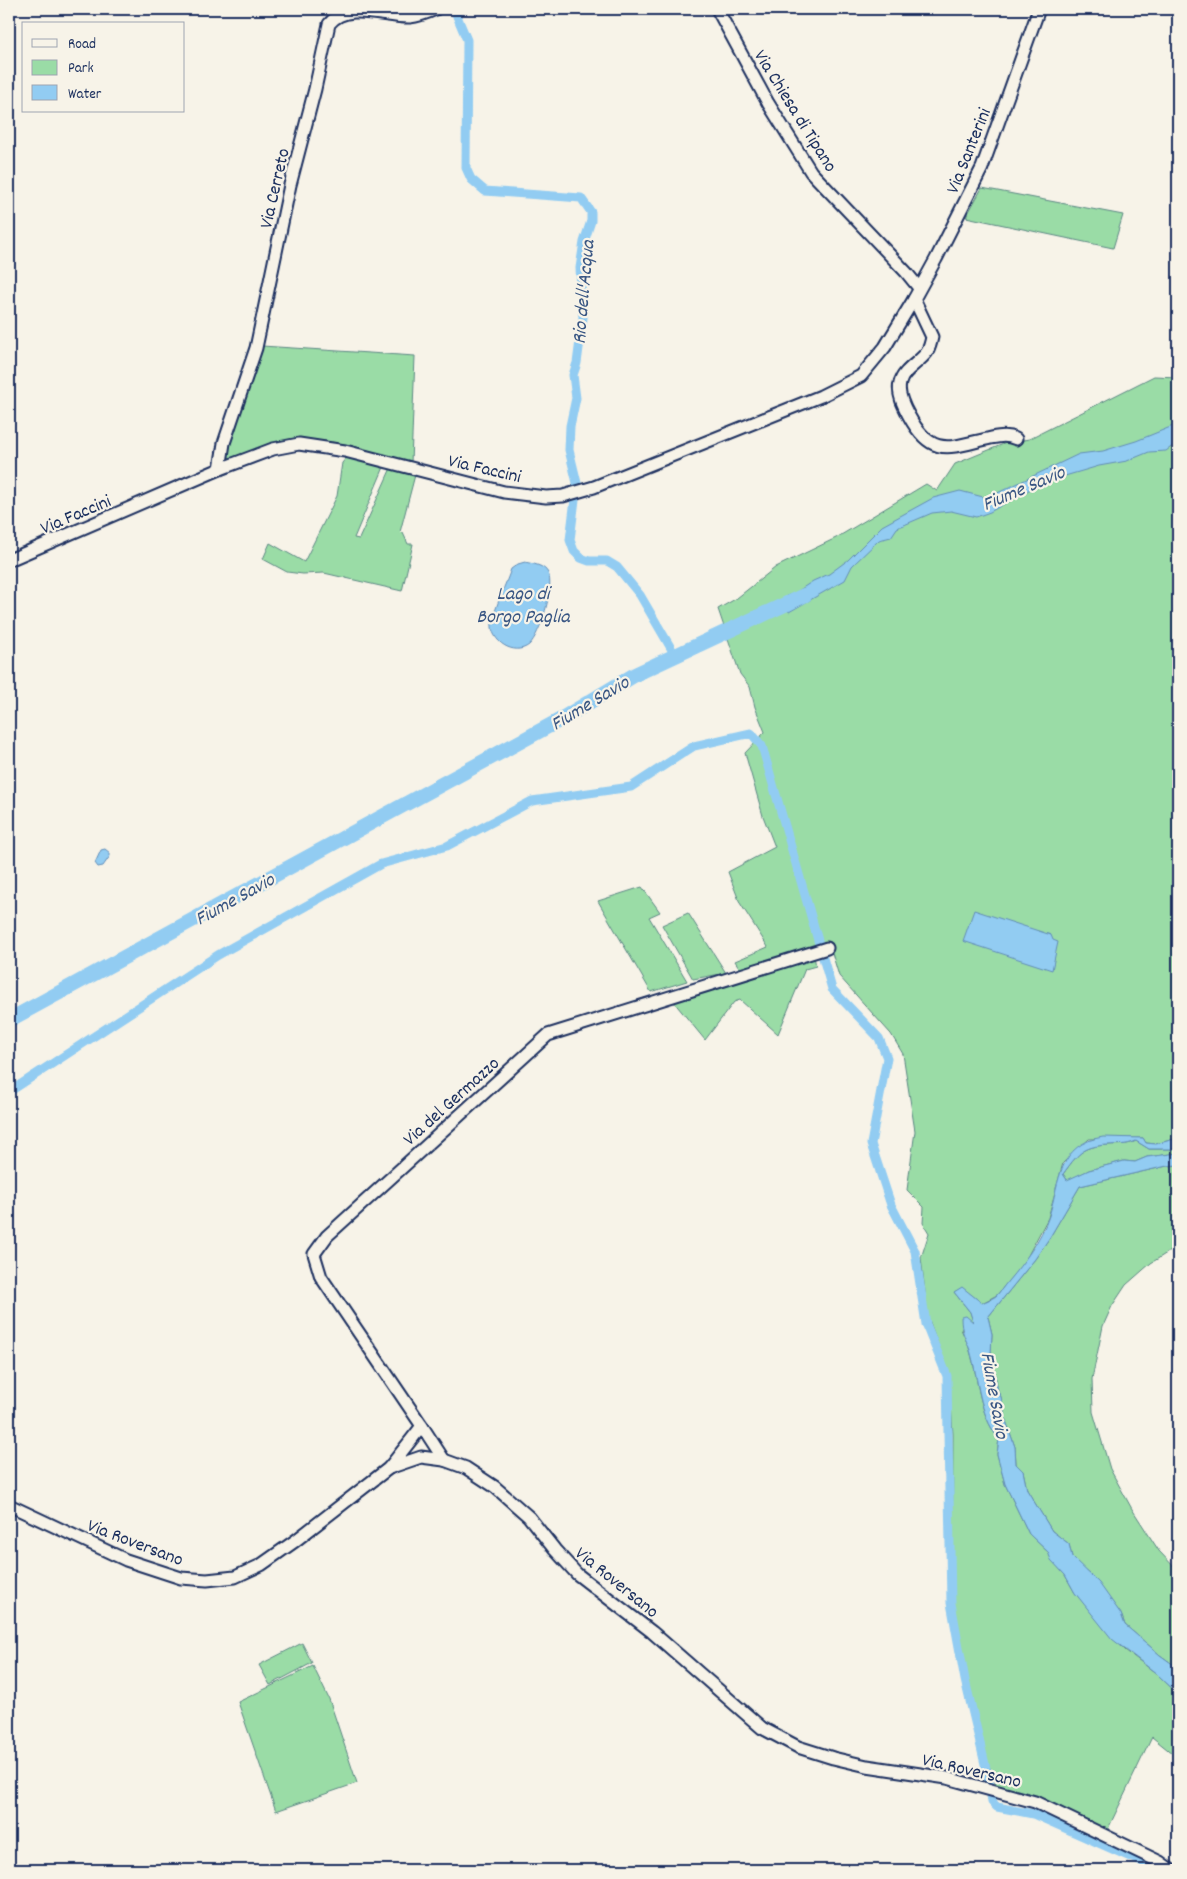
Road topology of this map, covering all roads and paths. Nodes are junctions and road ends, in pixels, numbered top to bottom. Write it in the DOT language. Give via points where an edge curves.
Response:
graph roads {
  1 [pos="436,9"];
  2 [pos="717,9"];
  3 [pos="1039,9"];
  4 [pos="917,294"];
  5 [pos="1016,439"];
  6 [pos="220,469"];
  7 [pos="9,560"];
  8 [pos="827,948"];
  9 [pos="422,1426"];
  10 [pos="444,1460"];
  11 [pos="389,1468"];
  12 [pos="9,1505"];
  13 [pos="1172,1870"];
  1 -- 6 [label="street, Via Cerreto" via="409,17 343,13 329,24 290,185 256,348 224,442"];
  2 -- 4 [label="street, Via Chiesa di Tipano" via="810,172"];
  3 -- 4 [label="street, Via Santerini" via="982,168"];
  4 -- 5 [label="street, Via Chiesa di Tipano" via="932,337 928,350 900,381 899,391 918,432 926,441 941,447 1007,435"];
  4 -- 6 [label="street, Via Faccini" via="886,347 861,376 812,400 563,496 504,492 345,451 298,444 273,449"];
  6 -- 7 [label="street, Via Faccini"];
  8 -- 9 [label="street, Via del Germazzo" via="548,1035 327,1236 314,1254 321,1277"];
  9 -- 10 [label="street, Via del Germazzo"];
  9 -- 11 [label="street"];
  10 -- 11 [label="street, Via Roversano" via="421,1457"];
  10 -- 13 [label="street, Via Roversano" via="466,1468 494,1486 529,1517 578,1574 652,1632 762,1728 798,1747 833,1758 947,1778 1035,1802"];
  11 -- 12 [label="street, Via Roversano" via="261,1565 235,1577 207,1580 181,1578 126,1560"];
}
